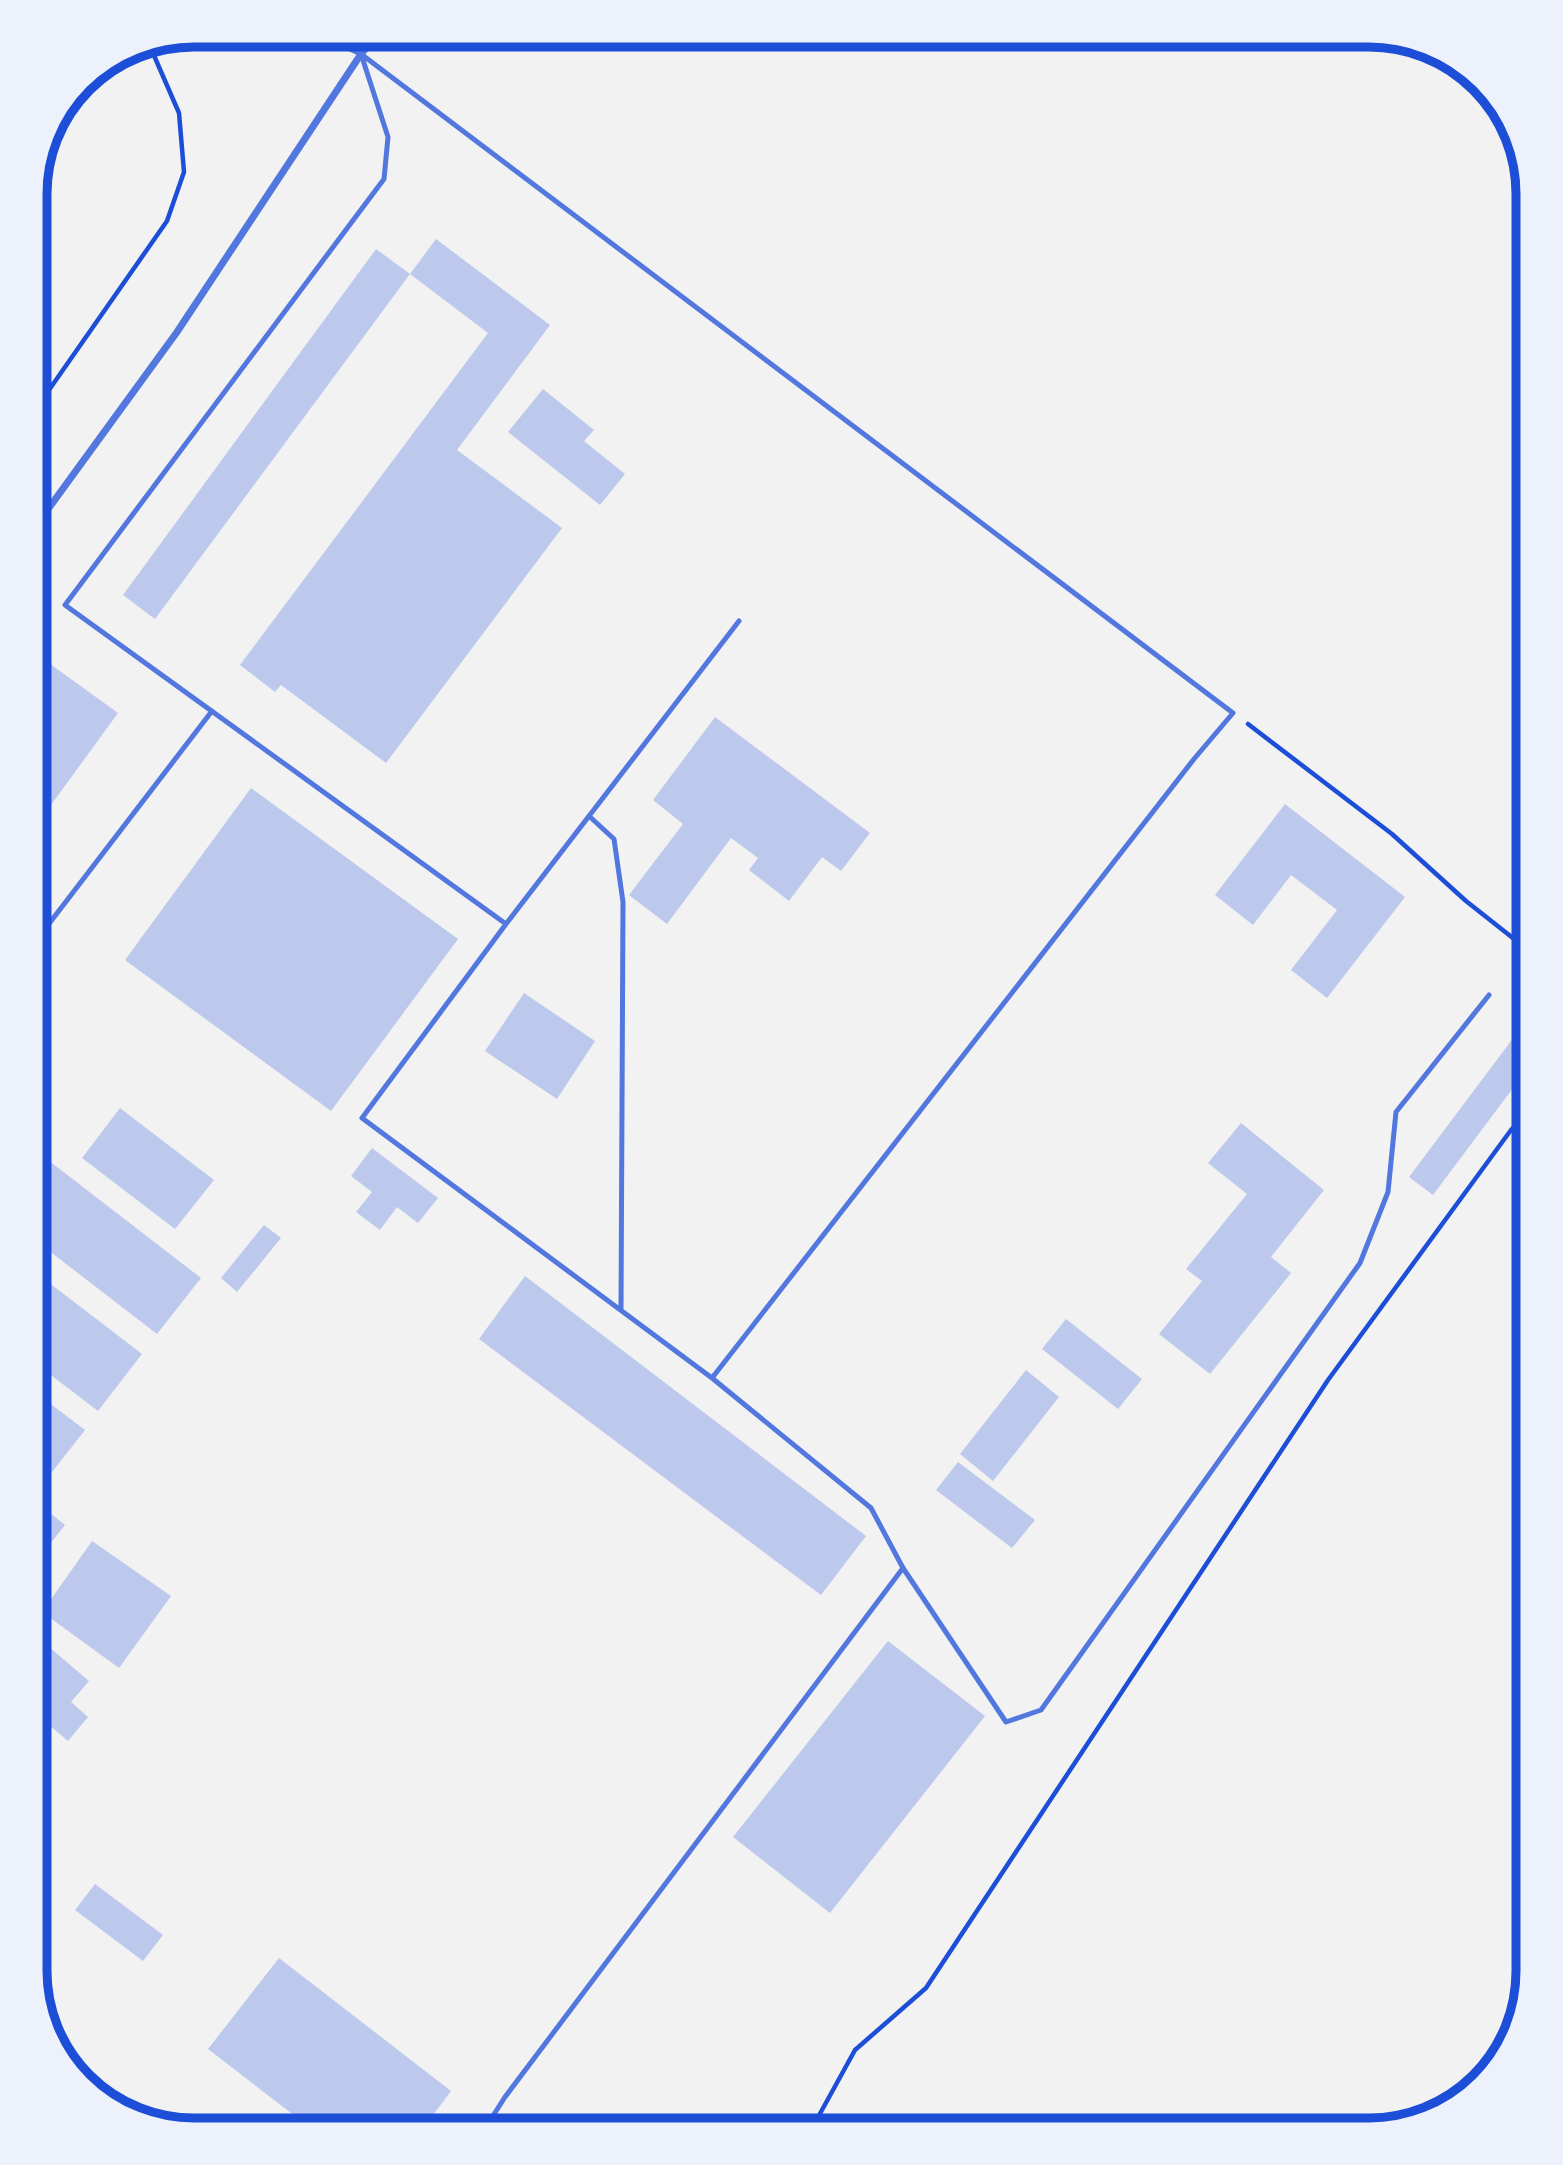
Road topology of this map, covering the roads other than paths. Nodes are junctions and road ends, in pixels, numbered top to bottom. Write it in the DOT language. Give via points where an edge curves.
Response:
graph roads {
  1 [pos="347,48"];
  2 [pos="354,48"];
  3 [pos="365,48"];
  4 [pos="360,54"];
  5 [pos="48,509"];
  6 [pos="739,621"];
  7 [pos="212,710"];
  8 [pos="589,816"];
  9 [pos="506,924"];
  10 [pos="48,926"];
  11 [pos="1489,995"];
  12 [pos="621,1310"];
  13 [pos="712,1378"];
  14 [pos="903,1568"];
  15 [pos="492,2117"];
  1 -- 4 [label="lane"];
  2 -- 4 [label="lane"];
  3 -- 4 [label="street"];
  4 -- 5 [label="street" via="177,331"];
  4 -- 7 [label="lane" via="388,136 384,179 65,605"];
  4 -- 13 [label="lane" via="1233,713"];
  6 -- 8 [label="lane"];
  7 -- 9 [label="lane"];
  7 -- 10 [label="lane"];
  8 -- 9 [label="lane"];
  8 -- 12 [label="lane" via="614,839 623,902"];
  9 -- 12 [label="lane" via="362,1118"];
  11 -- 14 [label="lane" via="1396,1112 1388,1192 1360,1263 1041,1710 1006,1722"];
  12 -- 13 [label="lane"];
  13 -- 14 [label="lane" via="872,1508"];
  14 -- 15 [label="lane"];
}
